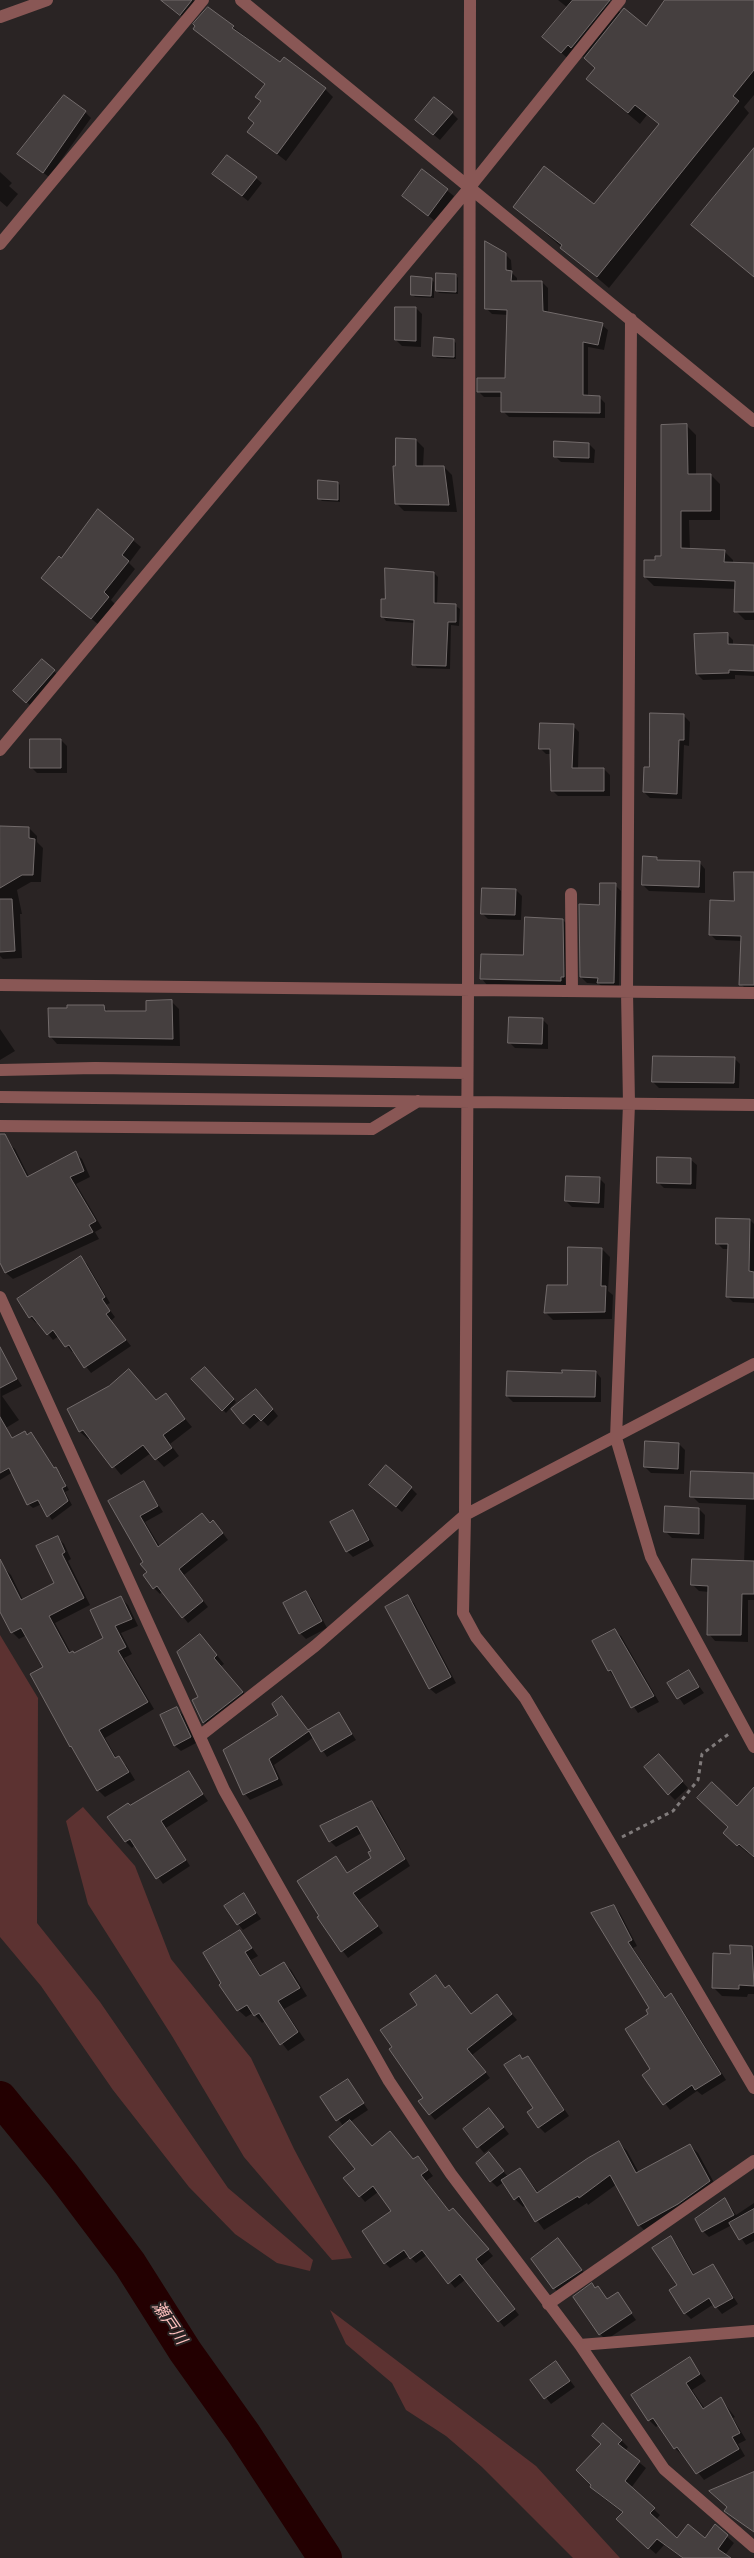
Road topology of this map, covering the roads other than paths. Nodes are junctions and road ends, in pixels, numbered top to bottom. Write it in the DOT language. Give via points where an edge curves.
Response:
graph roads {
  1 [pos="47,0"];
  2 [pos="203,0"];
  3 [pos="241,0"];
  4 [pos="470,0"];
  5 [pos="620,0"];
  6 [pos="0,17"];
  7 [pos="470,187"];
  8 [pos="0,244"];
  9 [pos="632,319"];
  10 [pos="754,421"];
  11 [pos="0,750"];
  12 [pos="571,894"];
  13 [pos="0,985"];
  14 [pos="468,990"];
  15 [pos="572,991"];
  16 [pos="627,992"];
  17 [pos="754,993"];
  18 [pos="0,1070"];
  19 [pos="467,1073"];
  20 [pos="0,1097"];
  21 [pos="418,1101"];
  22 [pos="467,1102"];
  23 [pos="629,1104"];
  24 [pos="754,1105"];
  25 [pos="0,1126"];
  26 [pos="0,1298"];
  27 [pos="754,1364"];
  28 [pos="616,1438"];
  29 [pos="465,1515"];
  30 [pos="201,1735"];
  31 [pos="754,1747"];
  32 [pos="754,2088"];
  33 [pos="754,2161"];
  34 [pos="548,2304"];
  35 [pos="754,2331"];
  36 [pos="580,2345"];
  37 [pos="754,2547"];
  1 -- 6 [label="street"];
  2 -- 8 [label="street"];
  3 -- 7 [label="street"];
  4 -- 7 [label="street"];
  5 -- 7 [label="street"];
  7 -- 9 [label="street"];
  7 -- 11 [label="street"];
  7 -- 14 [label="street"];
  9 -- 10 [label="street"];
  9 -- 16 [label="street"];
  12 -- 15 [label="street"];
  13 -- 14 [label="street"];
  14 -- 15 [label="street"];
  14 -- 19 [label="street"];
  15 -- 16 [label="street"];
  16 -- 17 [label="street"];
  16 -- 23 [label="street"];
  18 -- 19 [label="street" via="95,1068"];
  19 -- 22 [label="street"];
  20 -- 21 [label="street"];
  21 -- 22 [label="street"];
  21 -- 25 [label="street" via="372,1130"];
  22 -- 23 [label="street"];
  22 -- 29 [label="street"];
  23 -- 24 [label="street"];
  23 -- 28 [label="street"];
  26 -- 30 [label="street"];
  27 -- 28 [label="street"];
  28 -- 29 [label="street"];
  28 -- 31 [label="street" via="651,1557"];
  29 -- 30 [label="street" via="315,1646"];
  29 -- 32 [label="street" via="463,1613 476,1637 525,1698"];
  30 -- 34 [label="street" via="224,1790 389,2081 451,2174"];
  33 -- 34 [label="street"];
  34 -- 36 [label="street"];
  35 -- 36 [label="street"];
  36 -- 37 [label="street" via="664,2469"];
}
